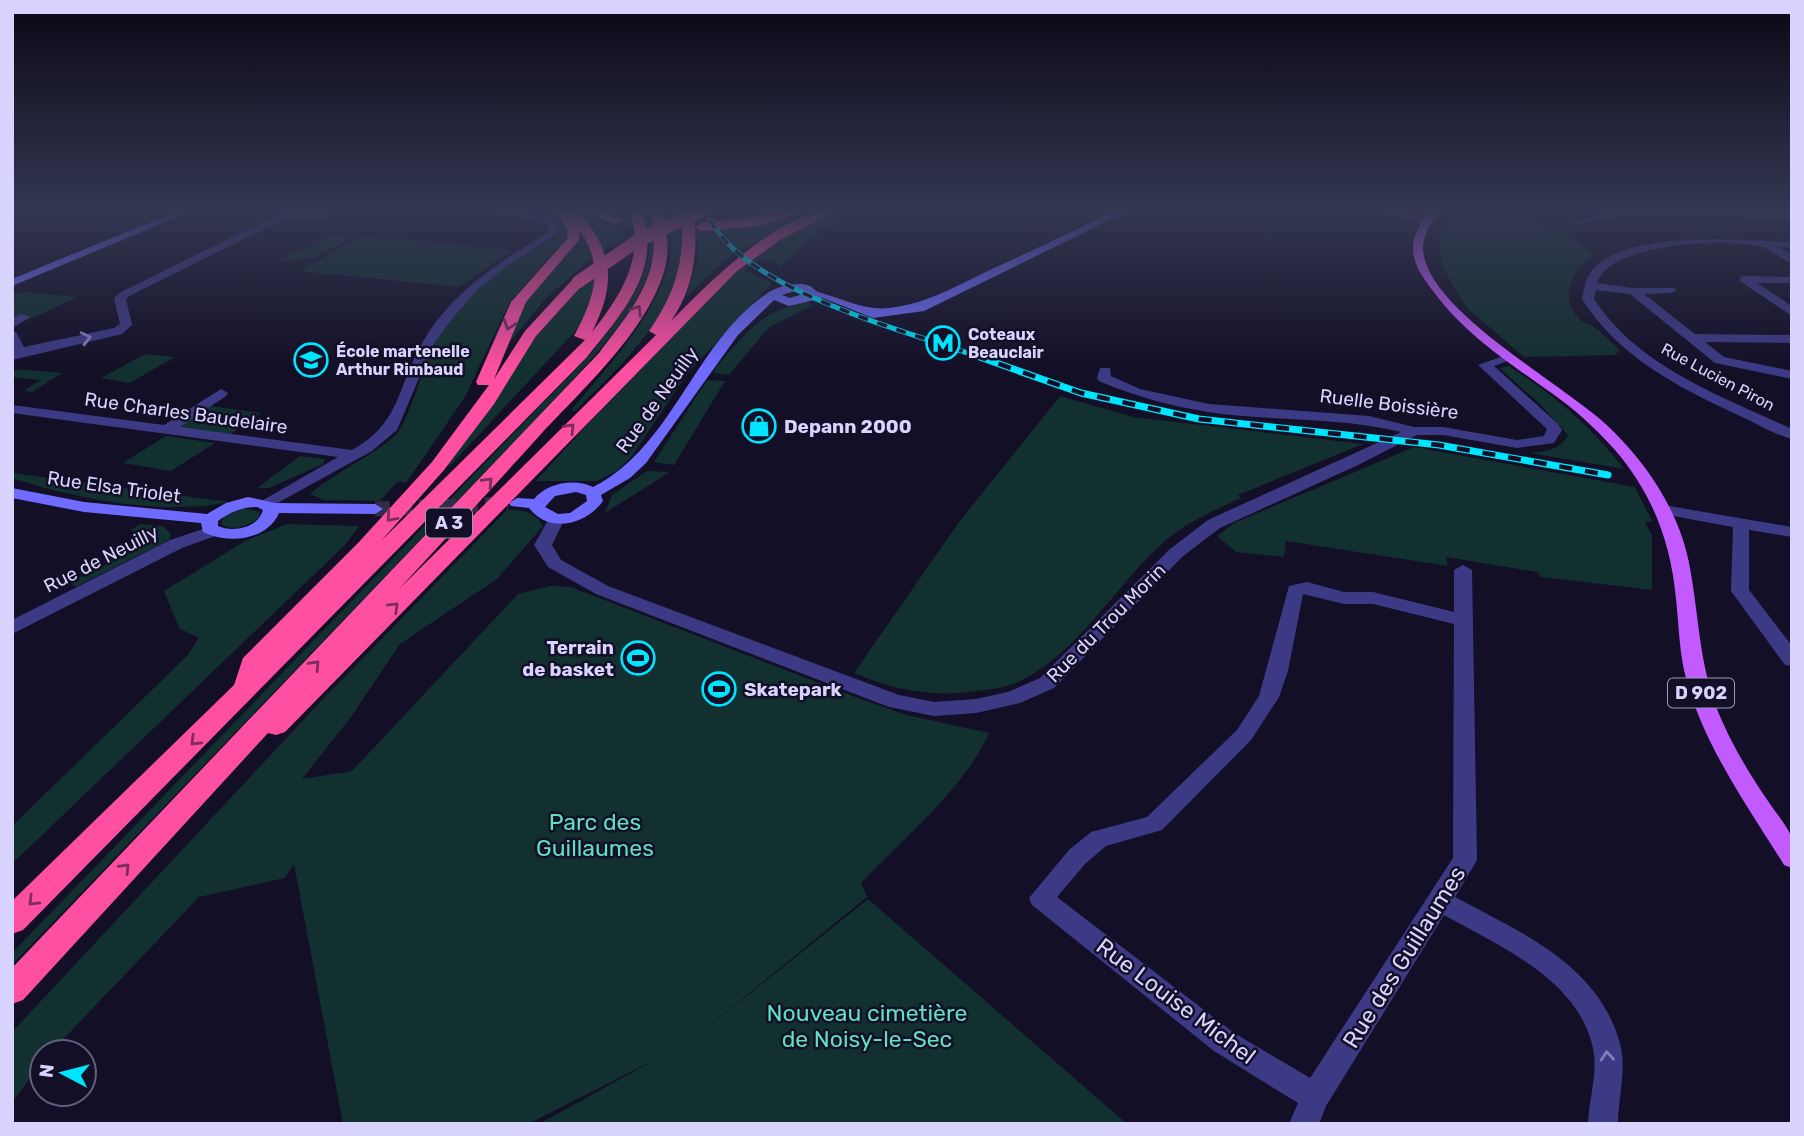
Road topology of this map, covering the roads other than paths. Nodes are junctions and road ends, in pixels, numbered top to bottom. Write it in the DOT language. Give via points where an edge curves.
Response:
graph roads {
  1 [pos="60,263"];
  2 [pos="186,263"];
  3 [pos="504,263"];
  4 [pos="552,263"];
  5 [pos="602,263"];
  6 [pos="605,263"];
  7 [pos="640,263"];
  8 [pos="660,263"];
  9 [pos="688,263"];
  10 [pos="739,263"];
  11 [pos="1014,263"];
  12 [pos="1422,263"];
  13 [pos="1431,263"];
  14 [pos="1607,263"];
  15 [pos="1792,280"];
  16 [pos="12,283"];
  17 [pos="1591,286"];
  18 [pos="1671,290"];
  19 [pos="1633,291"];
  20 [pos="773,295"];
  21 [pos="813,295"];
  22 [pos="789,302"];
  23 [pos="1792,312"];
  24 [pos="24,317"];
  25 [pos="745,321"];
  26 [pos="12,324"];
  27 [pos="12,335"];
  28 [pos="1692,338"];
  29 [pos="1792,339"];
  30 [pos="16,354"];
  31 [pos="1506,359"];
  32 [pos="1105,371"];
  33 [pos="1792,375"];
  34 [pos="615,381"];
  35 [pos="221,393"];
  36 [pos="1563,395"];
  37 [pos="536,402"];
  38 [pos="12,409"];
  39 [pos="166,430"];
  40 [pos="1414,431"];
  41 [pos="1792,435"];
  42 [pos="354,456"];
  43 [pos="416,487"];
  44 [pos="12,493"];
  45 [pos="593,493"];
  46 [pos="517,503"];
  47 [pos="538,504"];
  48 [pos="269,506"];
  49 [pos="375,509"];
  50 [pos="1662,510"];
  51 [pos="558,519"];
  52 [pos="1741,523"];
  53 [pos="211,525"];
  54 [pos="1792,532"];
  55 [pos="1464,570"];
  56 [pos="1463,620"];
  57 [pos="12,628"];
  58 [pos="1792,660"];
  59 [pos="243,693"];
  60 [pos="200,786"];
  61 [pos="1792,858"];
  62 [pos="1439,900"];
  63 [pos="12,921"];
  64 [pos="12,990"];
  65 [pos="1315,1097"];
  66 [pos="1304,1124"];
  67 [pos="1603,1124"];
  1 -- 16 [label="street"];
  30 -- 2 [label="street, one-way" via="124,328 120,298"];
  3 -- 42 [label="street" via="474,287 427,345 392,427"];
  4 -- 43 [label="highway, one-way" via="513,311 497,359"];
  5 -- 37 [label="highway" via="603,289 597,309 581,337 537,387"];
  6 -- 43 [label="highway, bridge" via="578,282 530,334 486,404"];
  7 -- 37 [label="highway, A 3" via="618,308"];
  60 -- 8 [label="highway, A 3, one-way" via="604,356 639,309"];
  9 -- 34 [label="highway" via="684,283 659,327"];
  10 -- 34 [label="highway"];
  11 -- 21 [label="street" via="920,308 873,314"];
  12 -- 31 [label="main road, D 902" via="1457,315"];
  13 -- 36 [label="main road, D 902" via="1447,293 1471,321"];
  14 -- 17 [label="street" via="1595,274"];
  15 -- 23 [label="street" via="1744,279"];
  17 -- 19 [label="street"];
  17 -- 41 [label="street, Rue Lucien Piron" via="1588,299 1602,324 1660,370"];
  18 -- 19 [label="street"];
  19 -- 28 [label="street"];
  20 -- 21 [label="street" via="787,287 804,287"];
  20 -- 22 [label="street"];
  20 -- 25 [label="street, Rue de Neuilly"];
  21 -- 22 [label="street, Rue de Neuilly"];
  22 -- 25 [label="street, Rue de Neuilly"];
  24 -- 26 [label="street"];
  25 -- 45 [label="street, Rue de Neuilly" via="698,376 642,459 625,476"];
  27 -- 30 [label="street"];
  28 -- 29 [label="street"];
  28 -- 33 [label="street" via="1720,360"];
  31 -- 36 [label="main road, D 902"];
  31 -- 40 [label="street, Ruelle Boissière" via="1485,365 1555,430 1549,440 1531,444"];
  32 -- 40 [label="street, Ruelle Boissière" via="1104,378 1111,383 1181,403 1369,420"];
  60 -- 34 [label="highway, one-way" via="247,756"];
  35 -- 39 [label="street"];
  36 -- 50 [label="main road, D 902" via="1620,446"];
  37 -- 59 [label="highway, A 3"];
  38 -- 39 [label="street, Rue Charles Baudelaire"];
  39 -- 42 [label="street, Rue Charles Baudelaire"];
  40 -- 51 [label="street, Rue du Trou Morin" via="1214,524 1176,553 1048,683 1013,698 976,706 934,709 896,702 601,590 554,563 543,545"];
  42 -- 48 [label="street"];
  43 -- 59 [label="highway, one-way" via="365,547 251,664"];
  44 -- 53 [label="street, Rue Elsa Triolet"];
  45 -- 47 [label="street" via="583,488 559,489"];
  45 -- 51 [label="street" via="595,501 589,510"];
  46 -- 47 [label="street"];
  47 -- 51 [label="street" via="539,512"];
  48 -- 49 [label="street, Rue de Neuilly"];
  48 -- 53 [label="street, Rue de Neuilly" via="234,505"];
  48 -- 53 [label="street, Rue de Neuilly" via="271,516 247,531 225,534"];
  50 -- 52 [label="street"];
  50 -- 61 [label="main road, D 902" via="1682,569 1695,675 1708,714"];
  52 -- 54 [label="street"];
  52 -- 58 [label="street" via="1740,591"];
  53 -- 57 [label="street, Rue de Neuilly"];
  55 -- 56 [label="street, Rue des Guillaumes"];
  56 -- 62 [label="street, Rue des Guillaumes" via="1467,848 1465,860"];
  56 -- 65 [label="street, Rue Louise Michel" via="1373,598 1295,590 1269,697 1244,735 1154,824 1099,839 1041,898 1224,1042"];
  59 -- 63 [label="highway, A 3, one-way"];
  64 -- 60 [label="highway, A 3, one-way"];
  62 -- 65 [label="street, Rue des Guillaumes"];
  67 -- 62 [label="street, one-way" via="1607,1051 1596,1019 1581,997 1542,960"];
  65 -- 66 [label="street, Rue des Guillaumes"];
}
